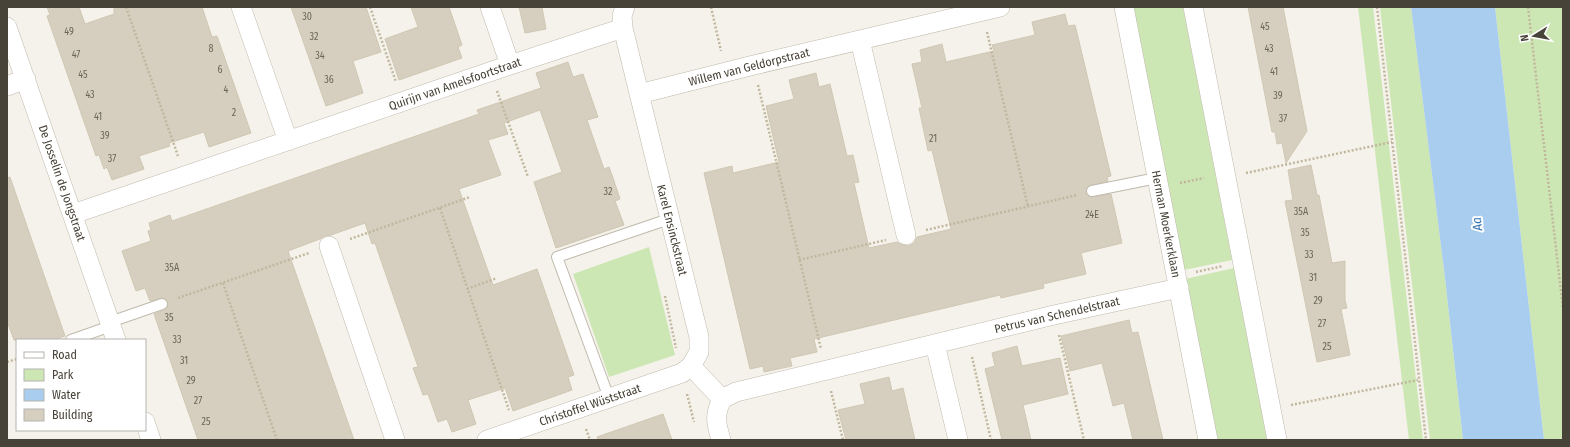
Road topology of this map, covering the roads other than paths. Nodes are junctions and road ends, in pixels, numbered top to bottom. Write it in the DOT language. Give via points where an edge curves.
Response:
graph roads {
  1 [pos="241,7"];
  2 [pos="490,7"];
  3 [pos="625,7"];
  4 [pos="1000,7"];
  5 [pos="1124,7"];
  6 [pos="1193,7"];
  7 [pos="7,27"];
  8 [pos="623,28"];
  9 [pos="860,40"];
  10 [pos="510,65"];
  11 [pos="26,79"];
  12 [pos="7,86"];
  13 [pos="639,94"];
  14 [pos="288,141"];
  15 [pos="1157,178"];
  16 [pos="1092,191"];
  17 [pos="73,214"];
  18 [pos="669,219"];
  19 [pos="906,235"];
  20 [pos="329,246"];
  21 [pos="1179,288"];
  22 [pos="162,304"];
  23 [pos="113,329"];
  24 [pos="75,339"];
  25 [pos="935,344"];
  26 [pos="691,366"];
  27 [pos="609,398"];
  28 [pos="722,399"];
  29 [pos="395,440"];
  30 [pos="486,440"];
  31 [pos="720,440"];
  32 [pos="958,440"];
  33 [pos="1208,440"];
  34 [pos="1277,440"];
  1 -- 14 [label="street"];
  2 -- 10 [label="street"];
  3 -- 8 [label="street, Karel Ensinckstraat" via="622,16"];
  4 -- 9 [label="street, Willem van Geldorpstraat"];
  5 -- 15 [label="street, Herman Moerkerklaan"];
  6 -- 34 [label="street" via="1217,178 1242,262"];
  7 -- 11 [label="street, De Josselin de Jongstraat"];
  8 -- 10 [label="street, Quirijn van Amelsfoortstraat"];
  8 -- 13 [label="street, Karel Ensinckstraat"];
  9 -- 13 [label="street, Willem van Geldorpstraat"];
  9 -- 19 [label="street"];
  10 -- 14 [label="street, Quirijn van Amelsfoortstraat"];
  11 -- 12 [label="street"];
  11 -- 17 [label="street, De Josselin de Jongstraat"];
  13 -- 18 [label="street, Karel Ensinckstraat"];
  14 -- 17 [label="street, Quirijn van Amelsfoortstraat"];
  15 -- 16 [label="lane"];
  15 -- 21 [label="street, Herman Moerkerklaan"];
  17 -- 23 [label="street, De Josselin de Jongstraat"];
  18 -- 26 [label="street, Karel Ensinckstraat" via="698,337 699,352"];
  18 -- 27 [label="lane" via="556,257"];
  20 -- 29 [label="street"];
  21 -- 25 [label="street, Petrus van Schendelstraat"];
  21 -- 33 [label="street, Herman Moerkerklaan"];
  22 -- 23 [label="lane"];
  23 -- 24 [label="lane"];
  25 -- 28 [label="street, Petrus van Schendelstraat" via="736,392"];
  25 -- 32 [label="street"];
  26 -- 27 [label="street, Christoffel Wüststraat" via="682,373"];
  26 -- 28 [label="street"];
  27 -- 30 [label="street, Christoffel Wüststraat"];
  28 -- 31 [label="street" via="716,409"];
}
